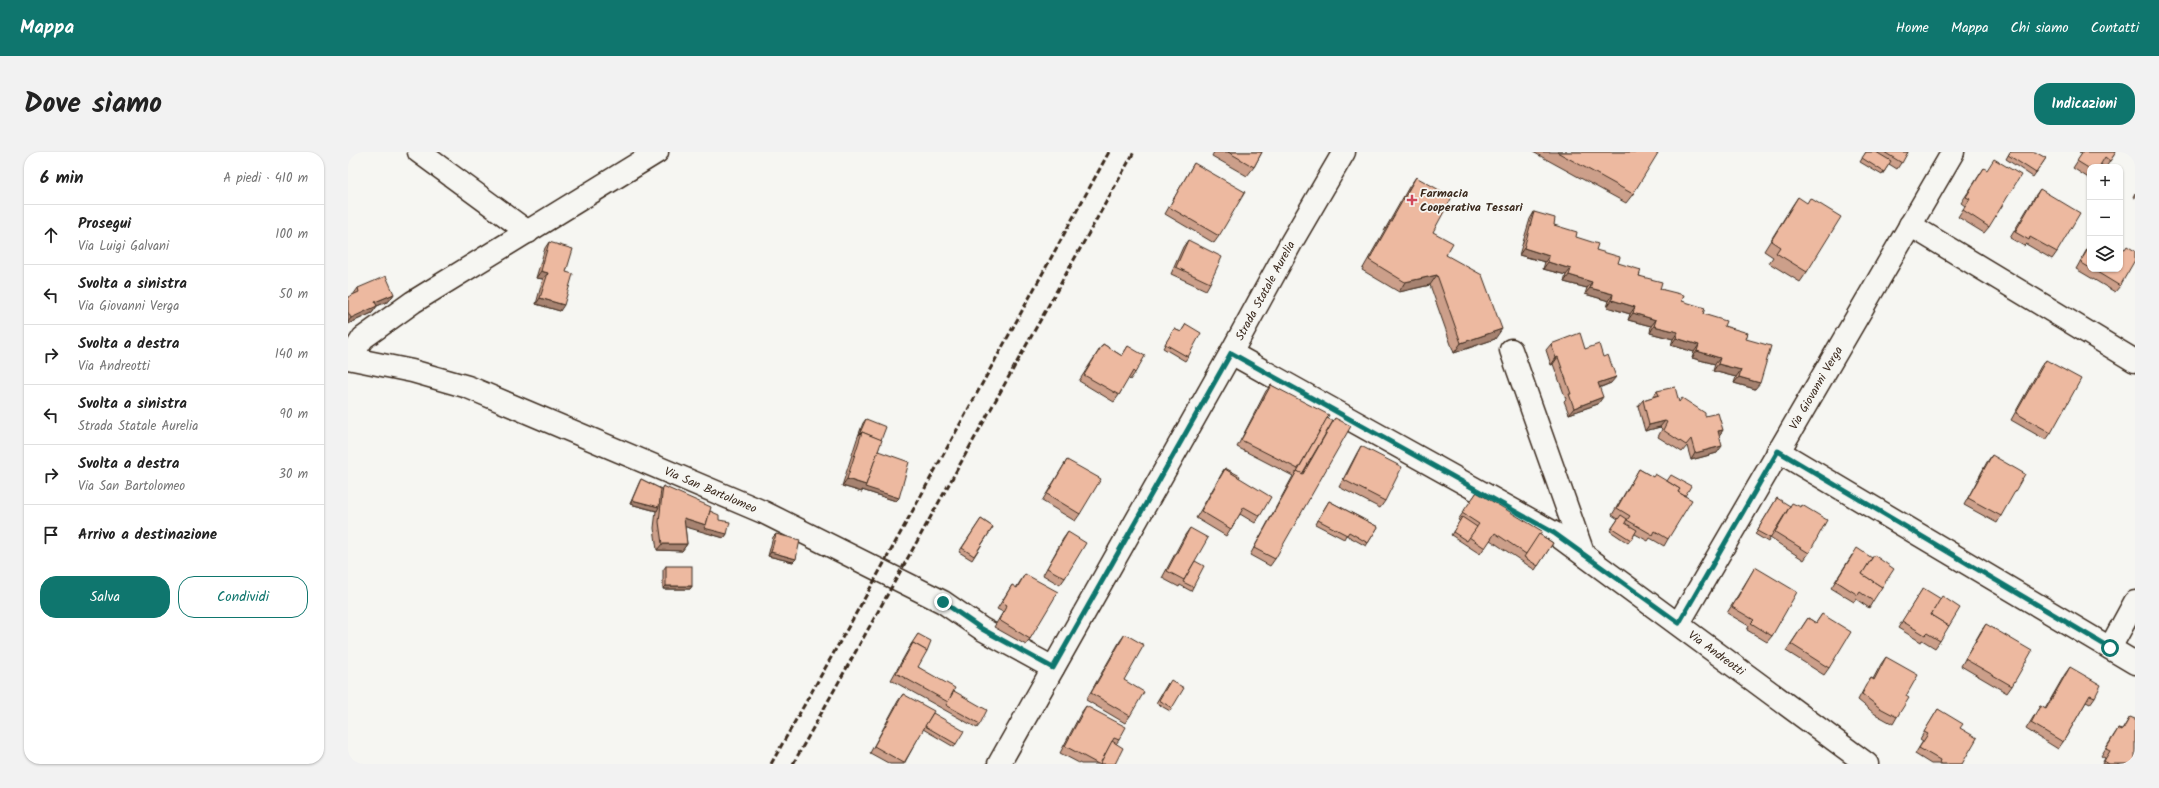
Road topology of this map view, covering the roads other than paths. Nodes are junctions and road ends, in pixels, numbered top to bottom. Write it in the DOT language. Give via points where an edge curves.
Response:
graph roads {
  1 [pos="419,152"];
  2 [pos="657,152"];
  3 [pos="1344,152"];
  4 [pos="1953,152"];
  5 [pos="1910,225"];
  6 [pos="528,232"];
  7 [pos="1511,350"];
  8 [pos="1231,353"];
  9 [pos="349,358"];
  10 [pos="2135,360"];
  11 [pos="1778,451"];
  12 [pos="1582,553"];
  13 [pos="2135,602"];
  14 [pos="1679,623"];
  15 [pos="2110,648"];
  16 [pos="2135,664"];
  17 [pos="1053,668"];
  18 [pos="999,764"];
  19 [pos="1867,764"];
  1 -- 6 [label="street"];
  2 -- 6 [label="street"];
  3 -- 8 [label="street, Strada Statale Aurelia"];
  4 -- 5 [label="street, Via Giovanni Verga"];
  5 -- 10 [label="street"];
  5 -- 11 [label="street, Via Giovanni Verga"];
  6 -- 9 [label="street" via="413,302 363,338"];
  7 -- 12 [label="street"];
  8 -- 12 [label="street, Via Andreotti" via="1554,533"];
  8 -- 17 [label="street, Strada Statale Aurelia"];
  9 -- 17 [label="street, Via San Bartolomeo" via="412,371 468,387 763,512 943,602 982,629"];
  11 -- 14 [label="street, Via Giovanni Verga"];
  11 -- 15 [label="street"];
  12 -- 14 [label="street, Via Andreotti"];
  13 -- 15 [label="street"];
  14 -- 19 [label="street, Via Andreotti"];
  15 -- 16 [label="street"];
  17 -- 18 [label="street, Strada Statale Aurelia"];
}
